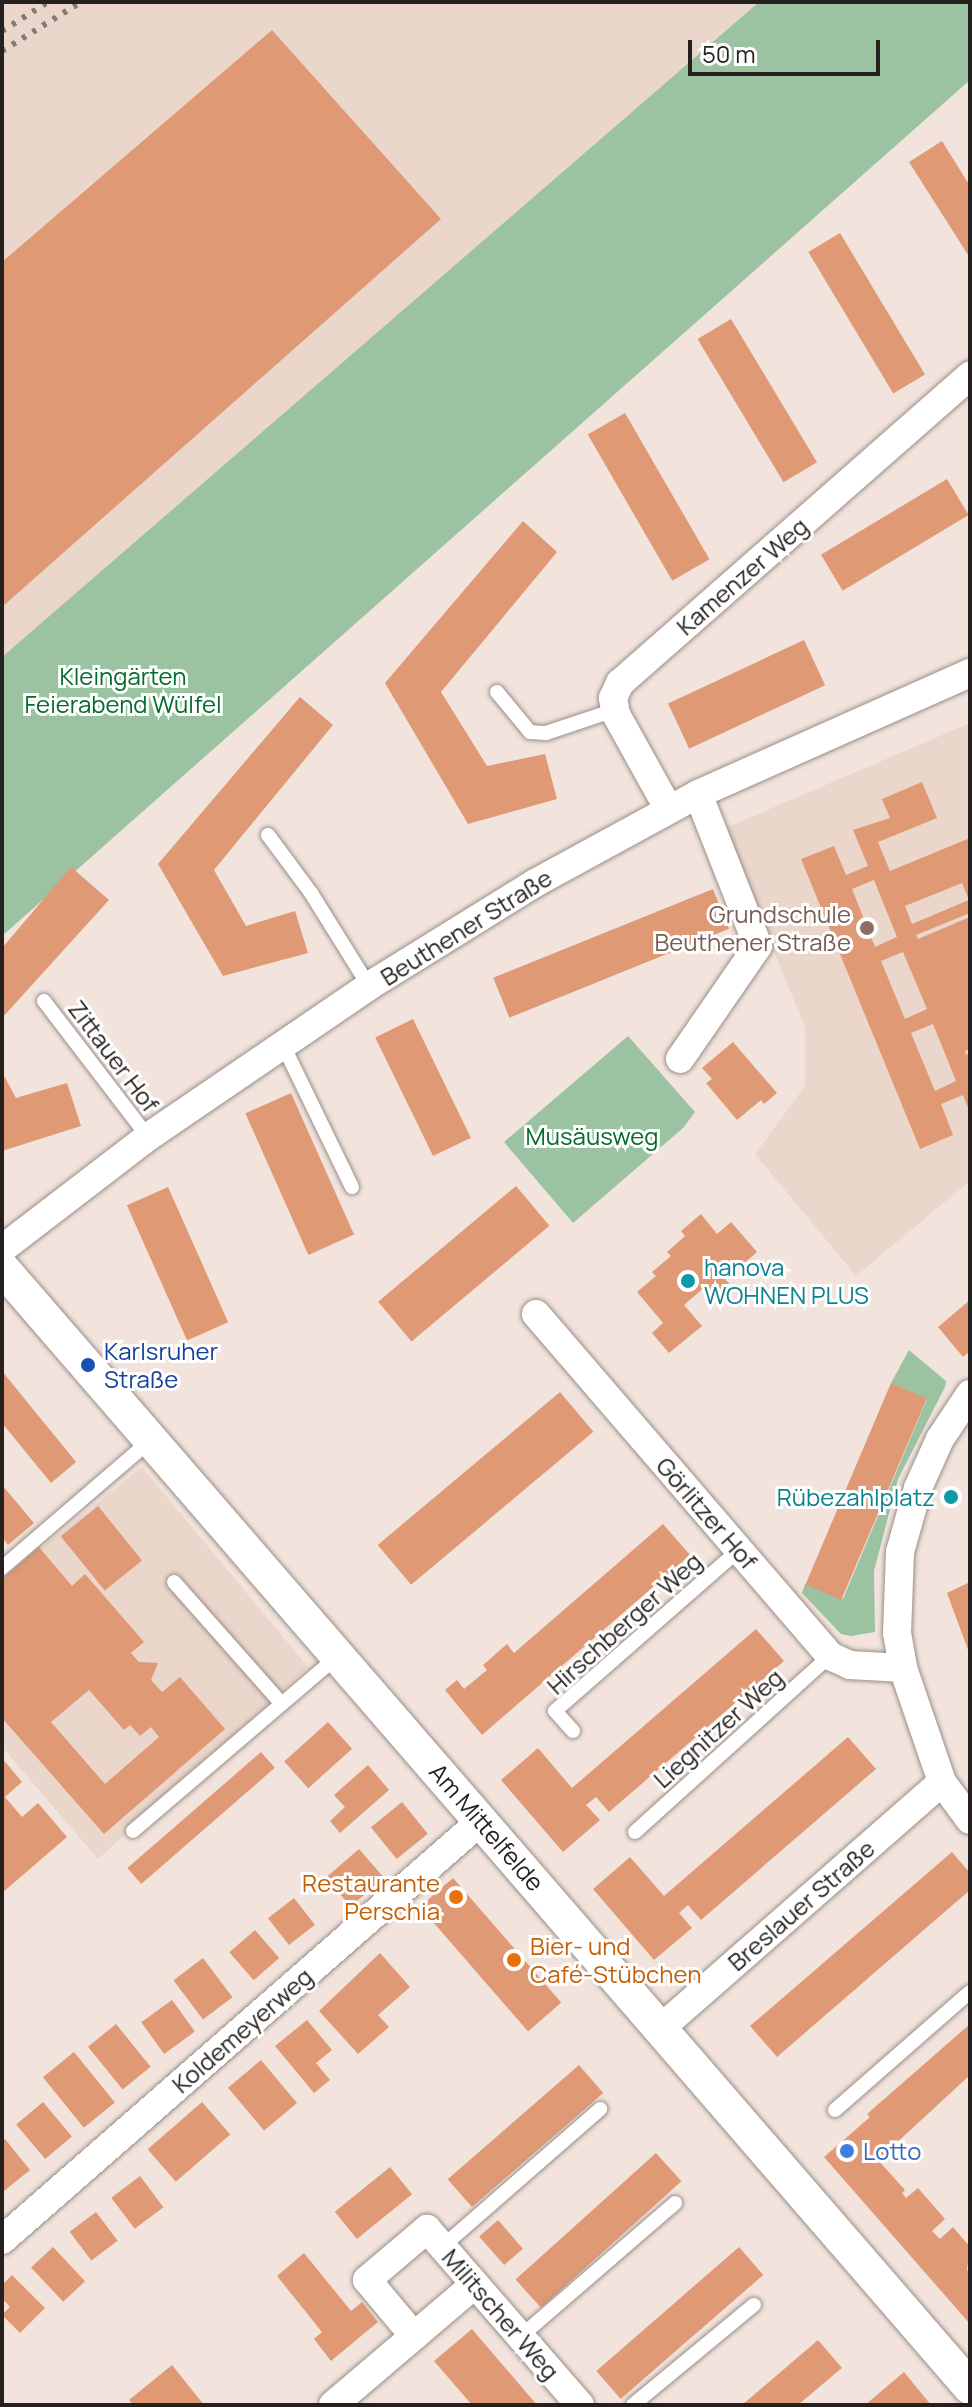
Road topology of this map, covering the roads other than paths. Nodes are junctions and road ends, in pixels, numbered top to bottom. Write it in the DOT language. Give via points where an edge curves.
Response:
graph roads {
  1 [pos="970,376"];
  2 [pos="970,673"];
  3 [pos="497,692"];
  4 [pos="615,710"];
  5 [pos="698,794"];
  6 [pos="668,808"];
  7 [pos="268,835"];
  8 [pos="369,986"];
  9 [pos="44,1001"];
  10 [pos="283,1045"];
  11 [pos="680,1059"];
  12 [pos="148,1137"];
  13 [pos="352,1187"];
  14 [pos="2,1249"];
  15 [pos="2,1268"];
  16 [pos="536,1314"];
  17 [pos="970,1394"];
  18 [pos="152,1439"];
  19 [pos="739,1550"];
  20 [pos="2,1568"];
  21 [pos="174,1582"];
  22 [pos="340,1655"];
  23 [pos="830,1656"];
  24 [pos="903,1668"];
  25 [pos="281,1703"];
  26 [pos="573,1731"];
  27 [pos="942,1782"];
  28 [pos="482,1820"];
  29 [pos="970,1820"];
  30 [pos="133,1831"];
  31 [pos="635,1832"];
  32 [pos="970,1992"];
  33 [pos="661,2028"];
  34 [pos="600,2109"];
  35 [pos="835,2110"];
  36 [pos="675,2203"];
  37 [pos="2,2240"];
  38 [pos="442,2247"];
  39 [pos="474,2285"];
  40 [pos="754,2305"];
  41 [pos="414,2336"];
  42 [pos="520,2337"];
  43 [pos="970,2387"];
  44 [pos="333,2405"];
  45 [pos="580,2405"];
  46 [pos="633,2405"];
  1 -- 4 [label="street, Kamenzer Weg" via="620,683 613,698"];
  2 -- 5 [label="street, Beuthener Straße"];
  3 -- 4 [label="lane" via="530,732 546,733"];
  4 -- 6 [label="street"];
  5 -- 6 [label="street, Beuthener Straße"];
  5 -- 11 [label="street" via="758,946"];
  6 -- 8 [label="street, Beuthener Straße"];
  7 -- 8 [label="lane"];
  8 -- 10 [label="street, Beuthener Straße"];
  9 -- 12 [label="lane, Zittauer Hof"];
  10 -- 12 [label="street, Beuthener Straße"];
  10 -- 13 [label="lane"];
  12 -- 14 [label="street, Beuthener Straße"];
  15 -- 18 [label="street, Am Mittelfelde"];
  16 -- 19 [label="street, Görlitzer Hof"];
  17 -- 24 [label="street" via="921,1480 900,1552 897,1633"];
  18 -- 20 [label="lane"];
  18 -- 22 [label="street, Am Mittelfelde"];
  19 -- 23 [label="street, Görlitzer Hof"];
  19 -- 26 [label="lane, Hirschberger Weg" via="555,1711"];
  21 -- 25 [label="lane"];
  22 -- 25 [label="lane"];
  22 -- 28 [label="street, Am Mittelfelde"];
  23 -- 24 [label="street" via="850,1665"];
  23 -- 31 [label="lane, Liegnitzer Weg"];
  24 -- 27 [label="street"];
  25 -- 30 [label="lane"];
  27 -- 29 [label="street"];
  27 -- 33 [label="street, Breslauer Straße"];
  28 -- 33 [label="street, Am Mittelfelde"];
  28 -- 37 [label="street, Koldemeyerweg"];
  32 -- 35 [label="lane"];
  33 -- 43 [label="street, Am Mittelfelde"];
  34 -- 38 [label="lane"];
  36 -- 42 [label="lane"];
  38 -- 39 [label="street, Militscher Weg"];
  38 -- 41 [label="street, Militscher Weg" via="427,2229 367,2280"];
  39 -- 41 [label="street"];
  39 -- 42 [label="street, Militscher Weg"];
  40 -- 46 [label="lane"];
  41 -- 44 [label="street"];
  42 -- 45 [label="street, Militscher Weg"];
}
